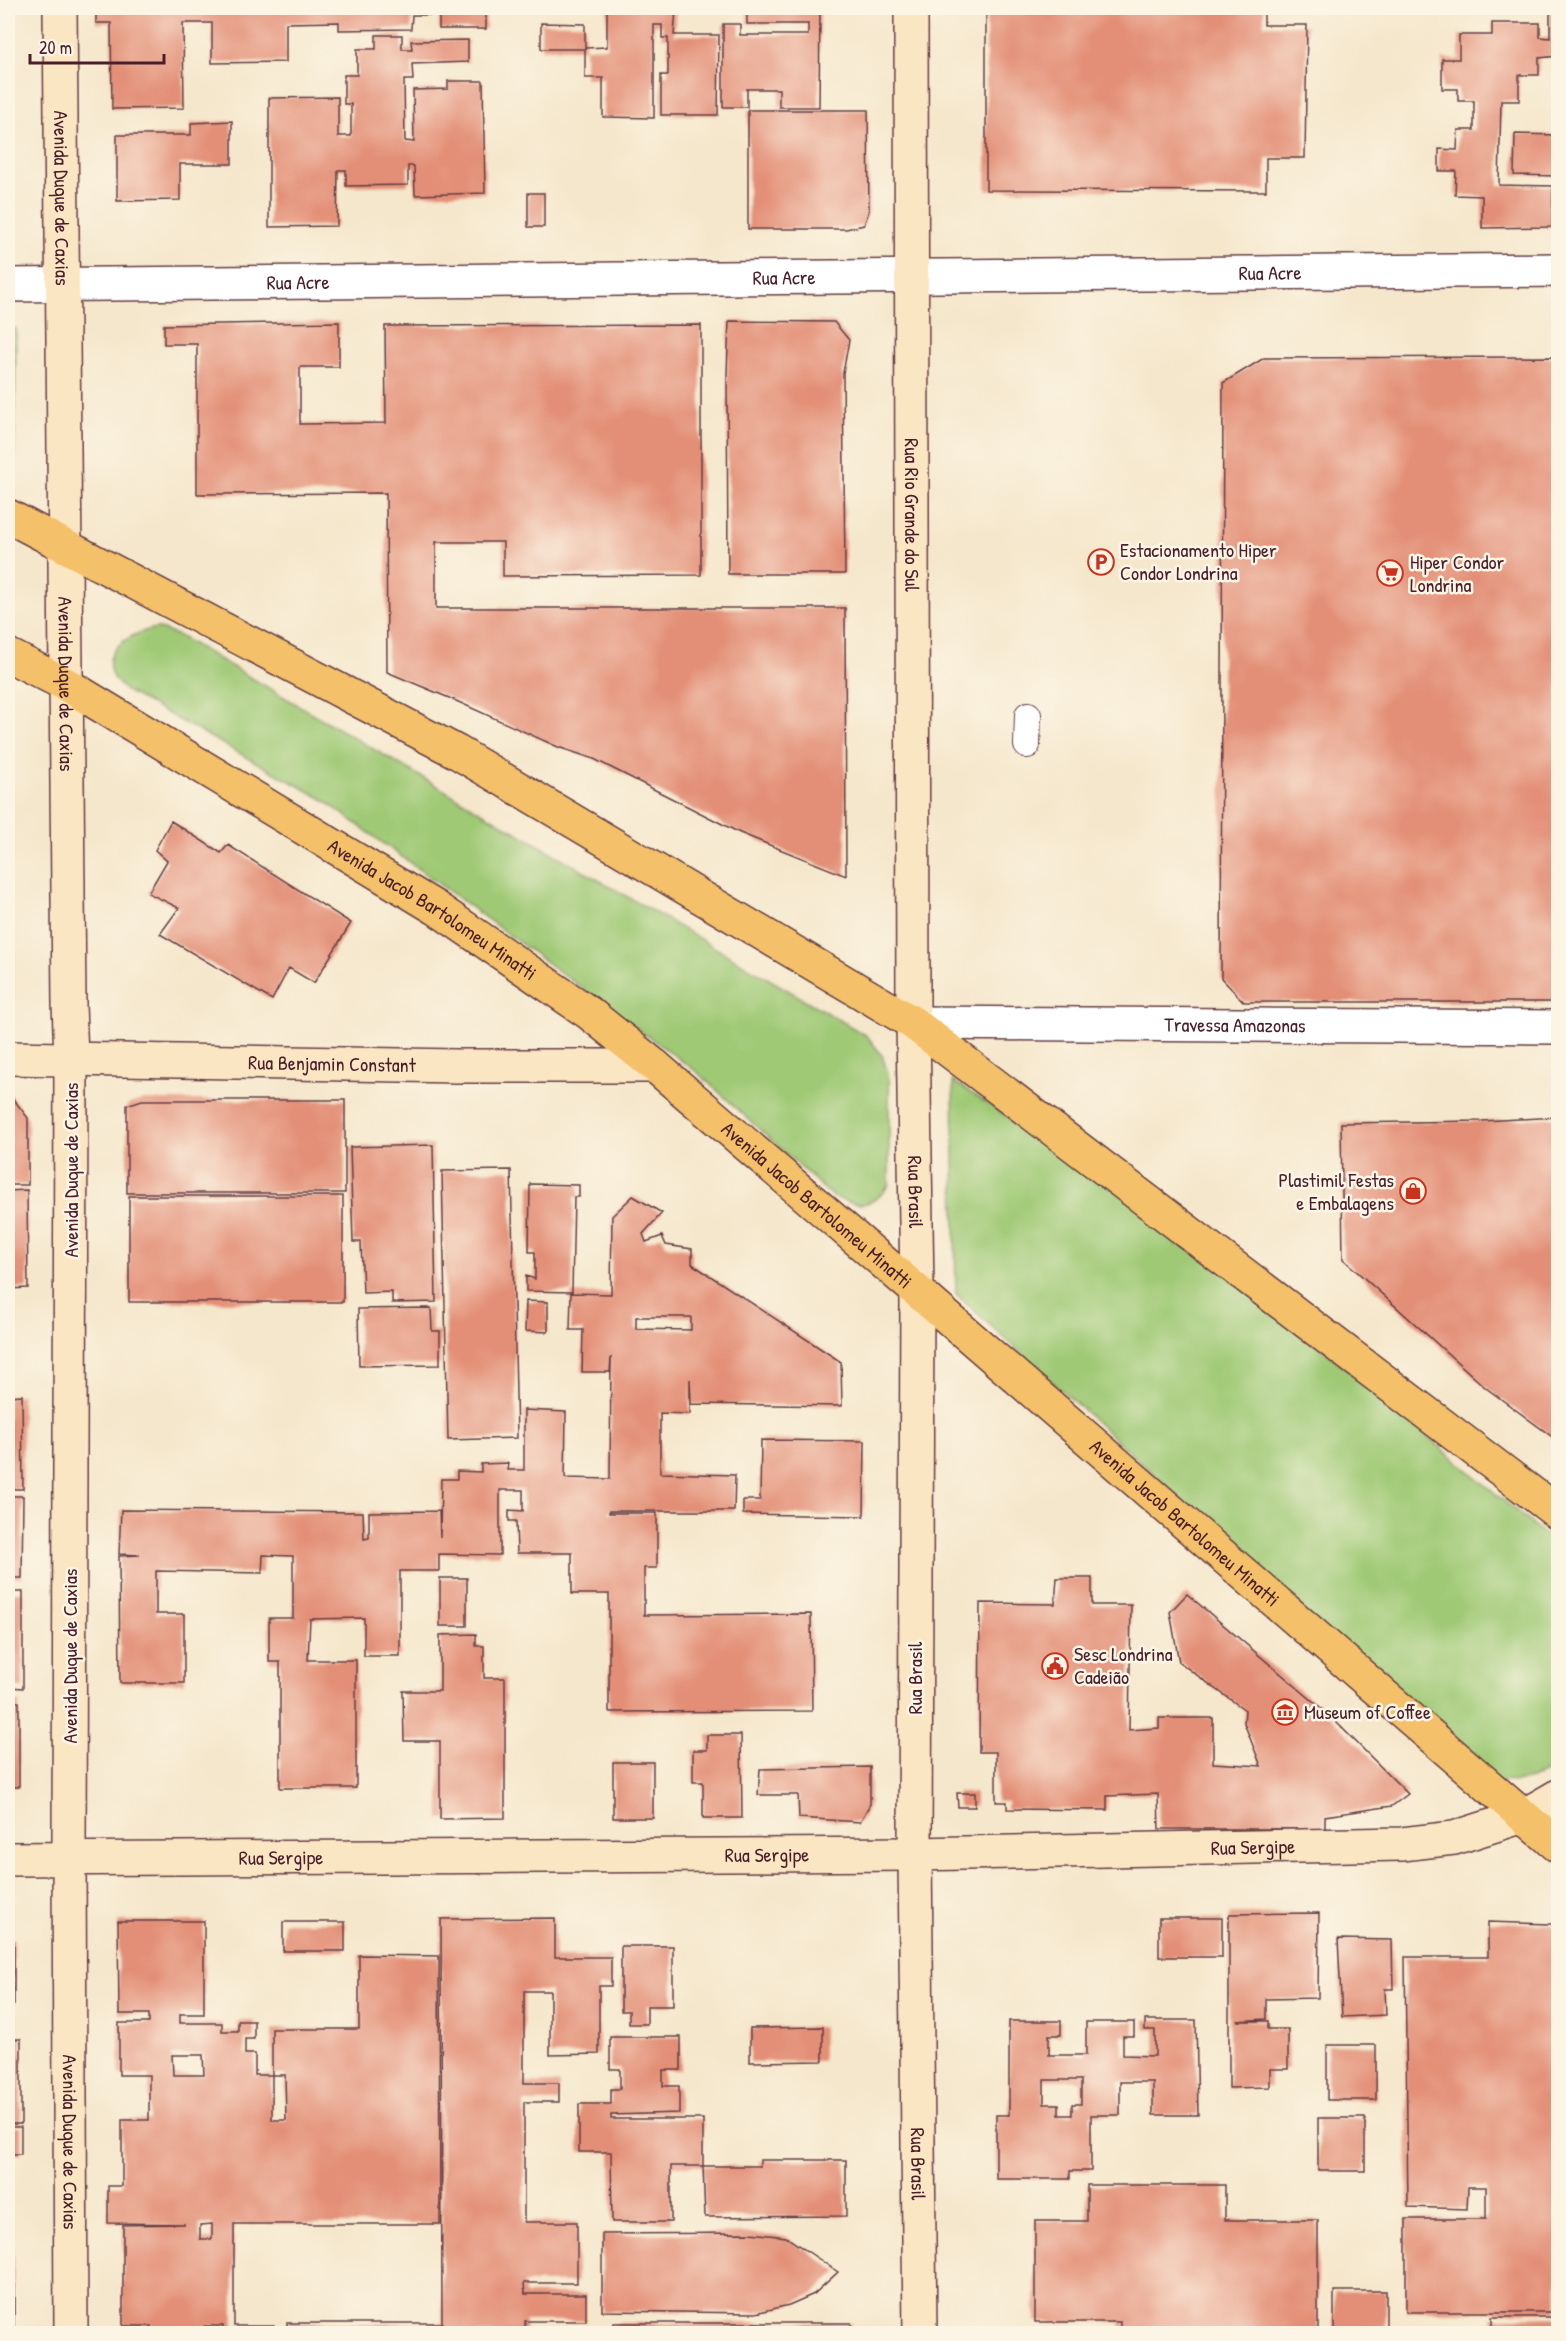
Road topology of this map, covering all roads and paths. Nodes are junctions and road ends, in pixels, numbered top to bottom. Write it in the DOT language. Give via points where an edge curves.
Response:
graph roads {
  1 [pos="60,8"];
  2 [pos="911,8"];
  3 [pos="1558,270"];
  4 [pos="912,277"];
  5 [pos="8,285"];
  6 [pos="63,285"];
  7 [pos="8,516"];
  8 [pos="66,548"];
  9 [pos="8,655"];
  10 [pos="67,685"];
  11 [pos="1028,715"];
  12 [pos="1027,745"];
  13 [pos="913,1023"];
  14 [pos="1558,1027"];
  15 [pos="8,1058"];
  16 [pos="71,1058"];
  17 [pos="655,1066"];
  18 [pos="917,1291"];
  19 [pos="1558,1513"];
  20 [pos="1558,1796"];
  21 [pos="1523,1815"];
  22 [pos="1558,1846"];
  23 [pos="915,1854"];
  24 [pos="8,1859"];
  25 [pos="69,1859"];
  26 [pos="71,2334"];
  27 [pos="920,2334"];
  1 -- 6 [label="street, Avenida Duque de Caxias"];
  2 -- 4 [label="street, Rua Rio Grande do Sul"];
  3 -- 4 [label="street, Rua Acre"];
  4 -- 6 [label="street, Rua Acre"];
  4 -- 13 [label="street, Rua Rio Grande do Sul"];
  5 -- 6 [label="street, Rua Acre"];
  6 -- 8 [label="street, Avenida Duque de Caxias"];
  7 -- 8 [label="main road"];
  8 -- 10 [label="street, Avenida Duque de Caxias"];
  8 -- 13 [label="main road" via="457,752"];
  9 -- 10 [label="main road, Avenida Jacob Bartolomeu Minatti"];
  10 -- 16 [label="street, Avenida Duque de Caxias"];
  10 -- 17 [label="main road, Avenida Jacob Bartolomeu Minatti" via="436,908 589,1013"];
  11 -- 12 [label="lane"];
  13 -- 14 [label="street, Travessa Amazonas"];
  13 -- 18 [label="street, Rua Brasil"];
  13 -- 19 [label="main road"];
  15 -- 16 [label="street, Rua Benjamin Constant"];
  16 -- 17 [label="street, Rua Benjamin Constant"];
  16 -- 25 [label="street, Avenida Duque de Caxias"];
  17 -- 18 [label="main road, Avenida Jacob Bartolomeu Minatti"];
  18 -- 21 [label="main road, Avenida Jacob Bartolomeu Minatti"];
  18 -- 23 [label="street, Rua Brasil"];
  20 -- 21 [label="street, Rua Sergipe"];
  21 -- 22 [label="main road, Avenida Jacob Bartolomeu Minatti"];
  21 -- 23 [label="street, Rua Sergipe" via="1454,1838 1402,1844"];
  23 -- 25 [label="street, Rua Sergipe"];
  23 -- 27 [label="street, Rua Brasil"];
  24 -- 25 [label="street, Rua Sergipe"];
  25 -- 26 [label="street, Avenida Duque de Caxias"];
}
